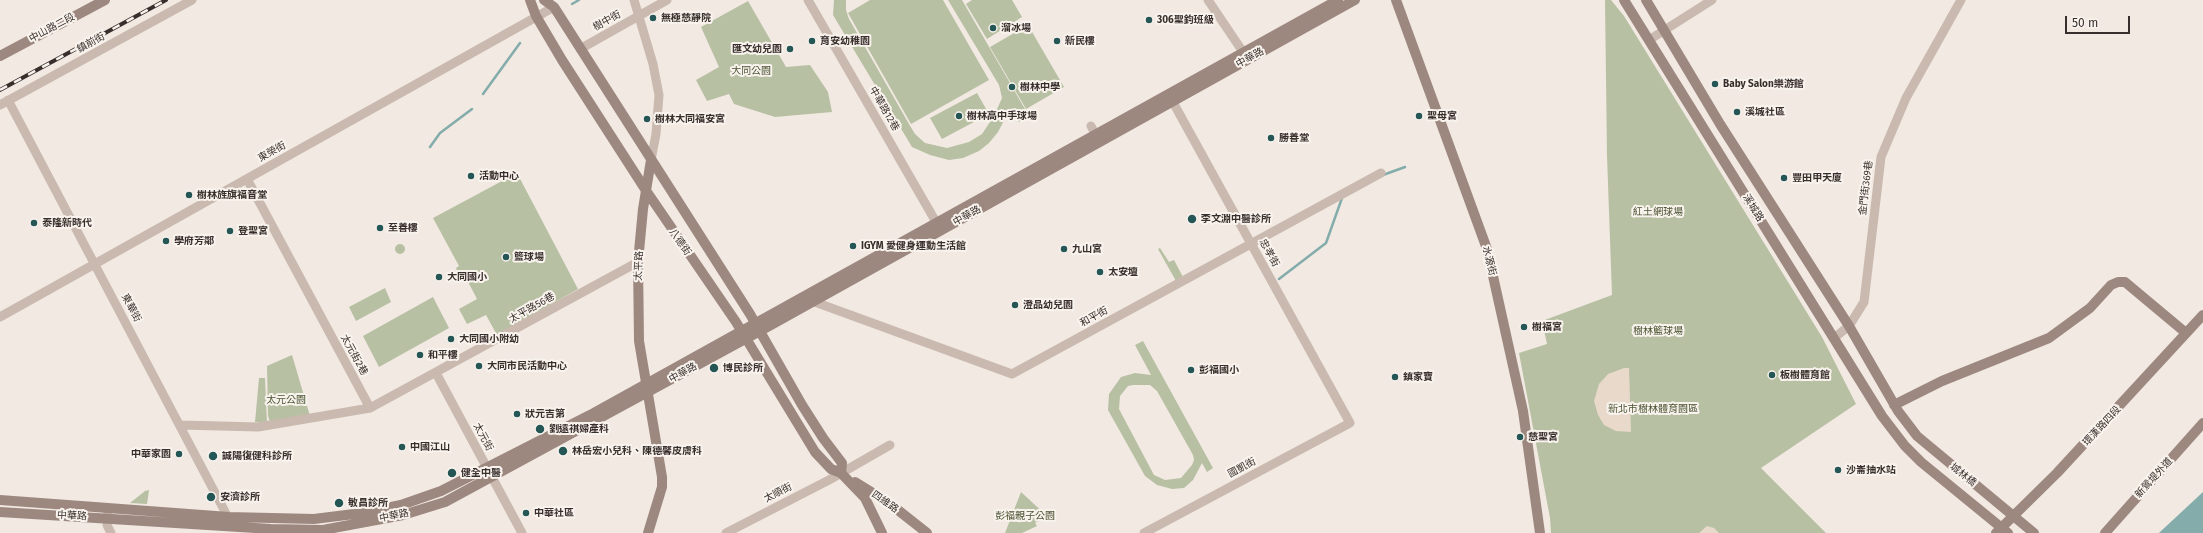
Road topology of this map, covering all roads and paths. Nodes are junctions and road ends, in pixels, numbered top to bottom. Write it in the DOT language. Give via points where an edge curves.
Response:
graph roads {
  1 [pos="105,0"];
  2 [pos="192,0"];
  3 [pos="531,0"];
  4 [pos="544,0"];
  5 [pos="634,0"];
  6 [pos="667,0"];
  7 [pos="808,0"];
  8 [pos="1208,0"];
  9 [pos="1338,0"];
  10 [pos="1355,0"];
  11 [pos="1396,0"];
  12 [pos="1624,0"];
  13 [pos="1646,0"];
  14 [pos="1712,0"];
  15 [pos="1960,0"];
  16 [pos="554,6"];
  17 [pos="536,16"];
  18 [pos="639,16"];
  19 [pos="1665,31"];
  20 [pos="1649,40"];
  21 [pos="580,49"];
  22 [pos="0,56"];
  23 [pos="1246,56"];
  24 [pos="1170,98"];
  25 [pos="4,102"];
  26 [pos="651,160"];
  27 [pos="1381,173"];
  28 [pos="247,179"];
  29 [pos="647,192"];
  30 [pos="939,226"];
  31 [pos="1251,244"];
  32 [pos="638,262"];
  33 [pos="95,264"];
  34 [pos="810,298"];
  35 [pos="2203,315"];
  36 [pos="0,317"];
  37 [pos="757,326"];
  38 [pos="1849,326"];
  39 [pos="743,334"];
  40 [pos="2186,334"];
  41 [pos="1834,338"];
  42 [pos="436,373"];
  43 [pos="647,388"];
  44 [pos="370,408"];
  45 [pos="1896,408"];
  46 [pos="1882,416"];
  47 [pos="1350,423"];
  48 [pos="2203,423"];
  49 [pos="181,425"];
  50 [pos="890,445"];
  51 [pos="489,473"];
  52 [pos="841,473"];
  53 [pos="0,500"];
  54 [pos="0,512"];
  55 [pos="108,513"];
  56 [pos="230,521"];
  57 [pos="111,533"];
  58 [pos="522,533"];
  59 [pos="648,533"];
  60 [pos="726,533"];
  61 [pos="882,533"];
  62 [pos="927,533"];
  63 [pos="1144,533"];
  64 [pos="1540,533"];
  65 [pos="1996,533"];
  66 [pos="2008,533"];
  67 [pos="2034,533"];
  68 [pos="2105,533"];
  1 -- 22 [label="street, 中山路二段"];
  2 -- 25 [label="street, 鎮前街"];
  3 -- 17 [label="street, 八德街"];
  4 -- 16 [label="street, 八德街"];
  5 -- 18 [label="street, 太平路"];
  6 -- 18 [label="street, 樹中街"];
  7 -- 30 [label="street, 中華路12巷"];
  8 -- 23 [label="street"];
  9 -- 23 [label="street, 中華路"];
  10 -- 23 [label="street, 中華路"];
  11 -- 64 [label="street, 水源街" via="1487,249 1523,411"];
  12 -- 20 [label="street, 溪城路"];
  13 -- 19 [label="street, 溪城路"];
  14 -- 19 [label="street"];
  15 -- 38 [label="street, 金門街369巷" via="1906,98 1880,157 1864,302"];
  16 -- 17 [label="street, 東榮街"];
  16 -- 21 [label="street, 八德街"];
  17 -- 28 [label="street, 東榮街"];
  17 -- 29 [label="street, 八德街"];
  18 -- 21 [label="street, 樹中街"];
  18 -- 26 [label="street, 太平路" via="659,95"];
  19 -- 20 [label="street"];
  19 -- 38 [label="street, 溪城路" via="1720,124"];
  20 -- 41 [label="street, 溪城路"];
  21 -- 26 [label="street, 八德街"];
  23 -- 24 [label="street, 中華路"];
  24 -- 30 [label="street, 中華路" via="1095,134"];
  24 -- 31 [label="street, 忠孝街"];
  25 -- 33 [label="street, 東華街"];
  26 -- 29 [label="street, 太平路"];
  26 -- 37 [label="street, 八德街"];
  27 -- 31 [label="street, 和平街"];
  28 -- 33 [label="street, 東榮街"];
  28 -- 44 [label="street, 太元街2巷"];
  29 -- 32 [label="street, 太平路"];
  29 -- 39 [label="street, 八德街"];
  30 -- 34 [label="street, 中華路"];
  31 -- 34 [label="street, 和平街" via="1012,374"];
  31 -- 47 [label="street, 忠孝街"];
  32 -- 42 [label="street, 太平路56巷"];
  32 -- 43 [label="street, 太平路" via="639,341"];
  33 -- 36 [label="street, 東榮街"];
  33 -- 49 [label="street, 東華街"];
  34 -- 37 [label="street, 中華路"];
  35 -- 40 [label="street, 環漢路四段"];
  37 -- 39 [label="street, 中華路"];
  37 -- 52 [label="street, 八德街" via="802,405 842,463"];
  38 -- 41 [label="street, 金門街369巷"];
  38 -- 45 [label="street, 溪城路"];
  39 -- 43 [label="street, 中華路"];
  39 -- 52 [label="street, 八德街" via="815,452 831,470"];
  40 -- 45 [label="street" via="2125,282 2118,282 2111,285 2090,308 2048,338 1942,381"];
  40 -- 65 [label="street, 環漢路四段" via="2057,473"];
  41 -- 46 [label="street, 溪城路"];
  42 -- 44 [label="street"];
  42 -- 51 [label="street, 太元街"];
  43 -- 51 [label="street, 中華路"];
  43 -- 59 [label="street, 太平路" via="662,477 662,486"];
  44 -- 49 [label="street" via="258,426"];
  45 -- 67 [label="street, 城林橋" via="1917,436"];
  46 -- 66 [label="street, 城林橋" via="1921,462"];
  47 -- 63 [label="street, 國凱街"];
  48 -- 68 [label="street, 新鶯堤外道"];
  49 -- 56 [label="street, 東華街"];
  50 -- 52 [label="street, 太順街"];
  51 -- 56 [label="street, 中華路" via="445,502 396,517 323,530"];
  51 -- 58 [label="street, 太元街"];
  52 -- 60 [label="street, 太順街"];
  52 -- 61 [label="street, 八德街" via="865,498"];
  52 -- 62 [label="street, 四維路" via="889,503"];
  53 -- 55 [label="street, 中華路"];
  54 -- 55 [label="street, 中華路"];
  55 -- 56 [label="street, 中華路"];
  55 -- 57 [label="street" via="106,525"];
}
